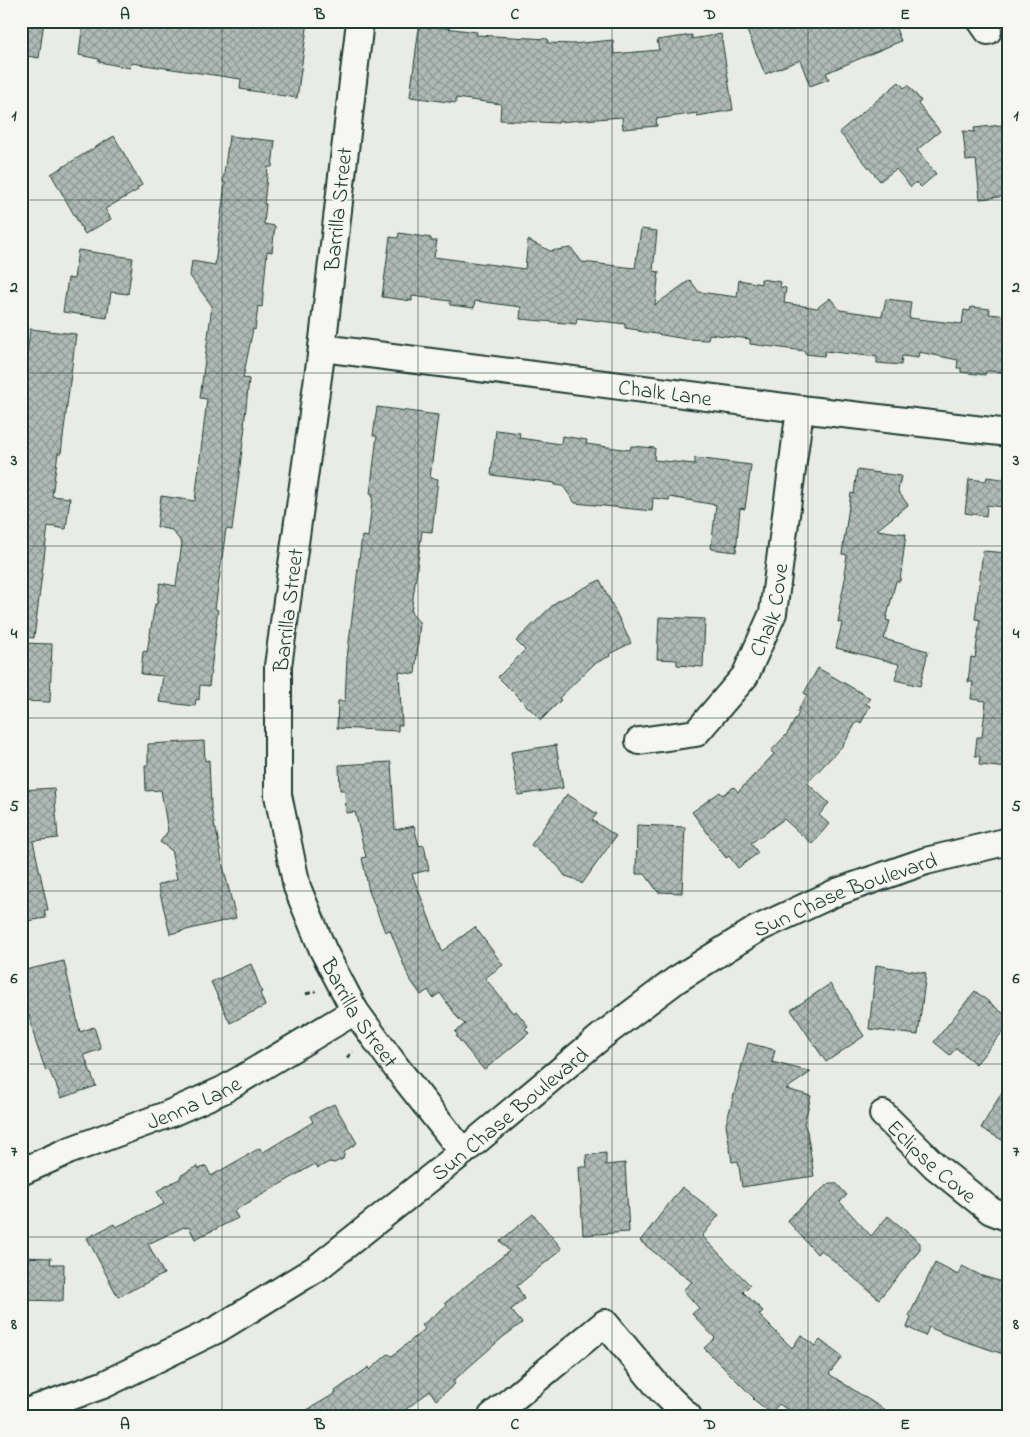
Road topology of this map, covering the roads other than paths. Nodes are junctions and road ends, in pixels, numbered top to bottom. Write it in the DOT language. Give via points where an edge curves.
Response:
graph roads {
  1 [pos="360,21"];
  2 [pos="322,348"];
  3 [pos="800,409"];
  4 [pos="1009,433"];
  5 [pos="639,741"];
  6 [pos="1009,841"];
  7 [pos="355,1011"];
  8 [pos="883,1114"];
  9 [pos="463,1152"];
  10 [pos="21,1172"];
  11 [pos="1009,1218"];
  12 [pos="21,1414"];
  13 [pos="492,1416"];
  14 [pos="688,1416"];
  1 -- 2 [label="street, Barrilla Street"];
  2 -- 3 [label="street, Chalk Lane"];
  2 -- 7 [label="street, Barrilla Street" via="278,666 278,795 297,887 322,950"];
  3 -- 4 [label="street, Chalk Lane"];
  3 -- 5 [label="street, Chalk Cove" via="773,613 745,676 696,733"];
  6 -- 9 [label="street, Sun Chase Boulevard" via="926,861 837,892 757,929 676,980"];
  7 -- 9 [label="street, Barrilla Street"];
  7 -- 10 [label="street, Jenna Lane" via="223,1090"];
  8 -- 11 [label="street, Eclipse Cove" via="935,1166 991,1211"];
  9 -- 12 [label="street, Sun Chase Boulevard" via="317,1268 218,1329 103,1386"];
  13 -- 14 [label="street" via="605,1323 660,1389"];
}
